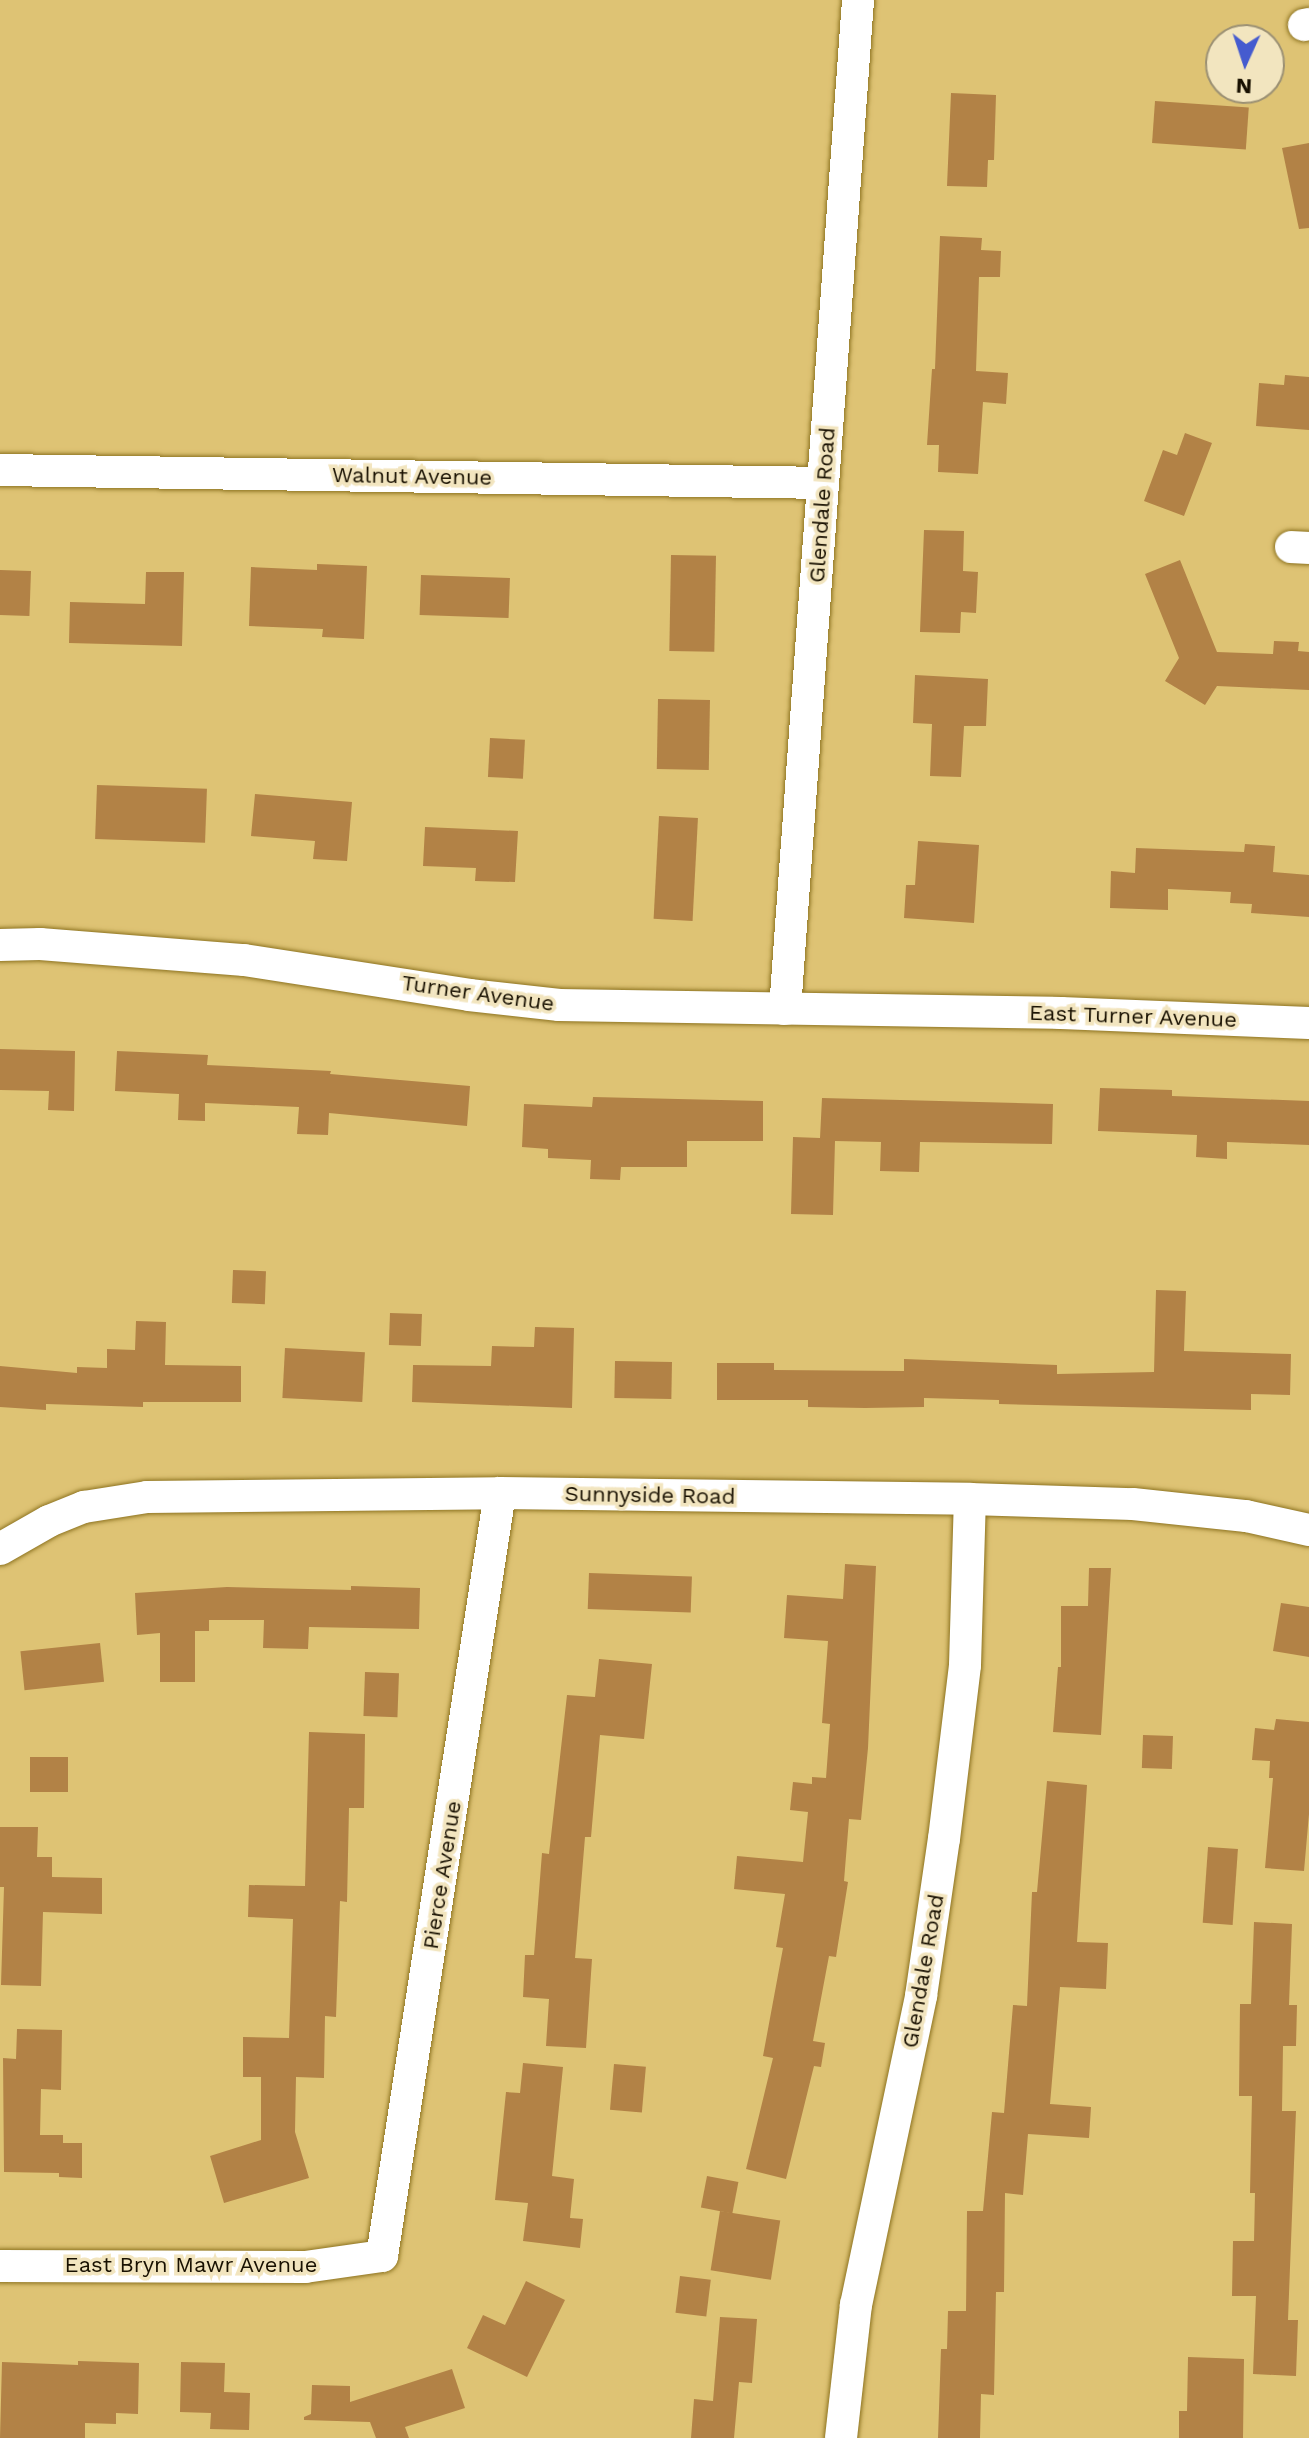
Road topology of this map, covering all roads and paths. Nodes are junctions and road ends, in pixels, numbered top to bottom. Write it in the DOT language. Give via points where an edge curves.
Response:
graph roads {
  1 [pos="858,0"];
  2 [pos="0,470"];
  3 [pos="823,483"];
  4 [pos="0,945"];
  5 [pos="785,1009"];
  6 [pos="957,1011"];
  7 [pos="1309,1023"];
  8 [pos="500,1493"];
  9 [pos="970,1499"];
  10 [pos="1309,1530"];
  11 [pos="0,1549"];
  12 [pos="382,2256"];
  13 [pos="0,2266"];
  14 [pos="841,2438"];
  1 -- 3 [label="street, Glendale Road"];
  2 -- 3 [label="street, Walnut Avenue"];
  3 -- 5 [label="street, Glendale Road"];
  4 -- 5 [label="street, Turner Avenue" via="244,960 559,1005"];
  5 -- 6 [label="street, Turner Avenue"];
  6 -- 7 [label="street, East Turner Avenue"];
  8 -- 9 [label="street, Sunnyside Road"];
  8 -- 11 [label="street, Sunnyside Road" via="147,1497 84,1507"];
  8 -- 12 [label="street, Pierce Avenue"];
  9 -- 10 [label="street, Sunnyside Road" via="1133,1504 1246,1516"];
  9 -- 14 [label="street, Glendale Road" via="965,1665 944,1839 921,1996 856,2305"];
  12 -- 13 [label="street, East Bryn Mawr Avenue" via="305,2267"];
}
